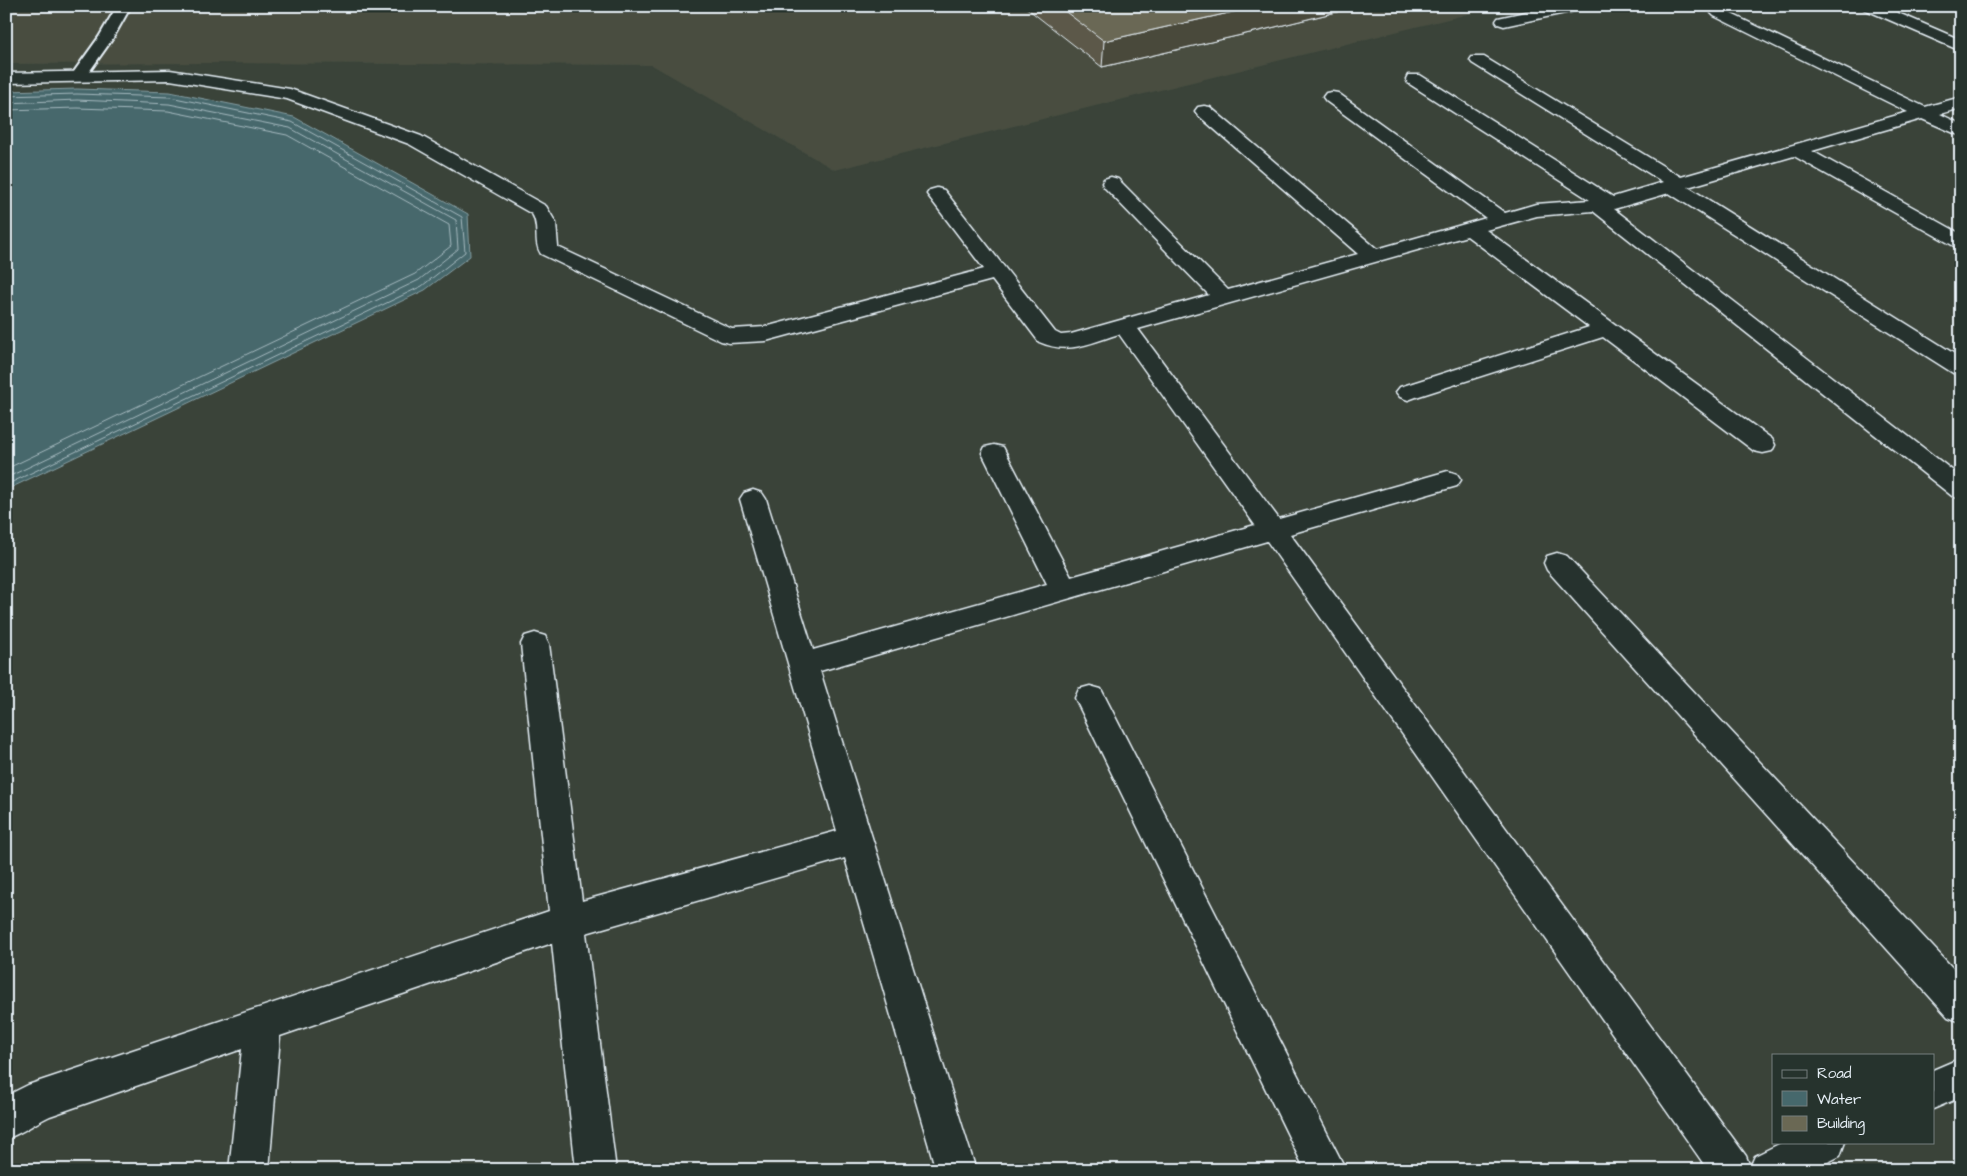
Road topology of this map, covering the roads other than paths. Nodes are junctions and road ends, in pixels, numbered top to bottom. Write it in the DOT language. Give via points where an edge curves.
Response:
graph roads {
  1 [pos="124,6"];
  2 [pos="1574,6"];
  3 [pos="1869,6"];
  4 [pos="1719,13"];
  5 [pos="1504,21"];
  6 [pos="1961,46"];
  7 [pos="1478,60"];
  8 [pos="79,76"];
  9 [pos="6,78"];
  10 [pos="1414,78"];
  11 [pos="1332,97"];
  12 [pos="1961,102"];
  13 [pos="1204,111"];
  14 [pos="1923,113"];
  15 [pos="1961,131"];
  16 [pos="1795,149"];
  17 [pos="1111,183"];
  18 [pos="1676,185"];
  19 [pos="937,194"];
  20 [pos="1604,205"];
  21 [pos="1502,220"];
  22 [pos="1470,228"];
  23 [pos="1961,242"];
  24 [pos="1373,256"];
  25 [pos="997,272"];
  26 [pos="1224,298"];
  27 [pos="1124,326"];
  28 [pos="1606,329"];
  29 [pos="1961,368"];
  30 [pos="1408,392"];
  31 [pos="1763,445"];
  32 [pos="994,453"];
  33 [pos="1448,480"];
  34 [pos="1961,490"];
  35 [pos="753,499"];
  36 [pos="1272,530"];
  37 [pos="1557,563"];
  38 [pos="1064,590"];
  39 [pos="534,644"];
  40 [pos="803,664"];
  41 [pos="1090,698"];
  42 [pos="856,840"];
  43 [pos="566,922"];
  44 [pos="1961,1004"];
  45 [pos="263,1025"];
  46 [pos="1961,1077"];
  47 [pos="1934,1090"];
  48 [pos="6,1120"];
  49 [pos="1822,1144"];
  50 [pos="249,1170"];
  51 [pos="596,1170"];
  52 [pos="956,1170"];
  53 [pos="1326,1170"];
  54 [pos="1732,1170"];
  55 [pos="1769,1170"];
  1 -- 8 [label="lane"];
  2 -- 5 [label="street"];
  3 -- 6 [label="street"];
  4 -- 14 [label="street"];
  7 -- 18 [label="street"];
  8 -- 9 [label="street"];
  8 -- 25 [label="street" via="170,75 290,94 415,140 539,210 547,223 548,250 729,336 766,334"];
  10 -- 20 [label="street"];
  11 -- 21 [label="street"];
  12 -- 14 [label="street"];
  13 -- 24 [label="street"];
  14 -- 15 [label="street"];
  14 -- 16 [label="street"];
  16 -- 18 [label="street"];
  16 -- 23 [label="street"];
  17 -- 26 [label="street"];
  18 -- 20 [label="street"];
  18 -- 29 [label="street"];
  19 -- 25 [label="street"];
  20 -- 21 [label="street" via="1536,210"];
  20 -- 34 [label="street"];
  21 -- 22 [label="street"];
  22 -- 24 [label="street"];
  22 -- 28 [label="street"];
  24 -- 26 [label="street"];
  25 -- 27 [label="street" via="1047,337 1058,342"];
  26 -- 27 [label="street"];
  27 -- 36 [label="street"];
  28 -- 30 [label="street"];
  28 -- 31 [label="street"];
  32 -- 38 [label="street"];
  33 -- 36 [label="street"];
  35 -- 40 [label="street"];
  36 -- 38 [label="street"];
  36 -- 54 [label="street"];
  37 -- 44 [label="street"];
  38 -- 40 [label="street"];
  39 -- 43 [label="street"];
  40 -- 42 [label="street"];
  41 -- 53 [label="street"];
  42 -- 43 [label="street"];
  42 -- 52 [label="street"];
  43 -- 45 [label="street"];
  43 -- 51 [label="street"];
  45 -- 48 [label="street" via="42,1099"];
  45 -- 50 [label="street"];
  46 -- 47 [label="street"];
  49 -- 55 [label="street"];
}
